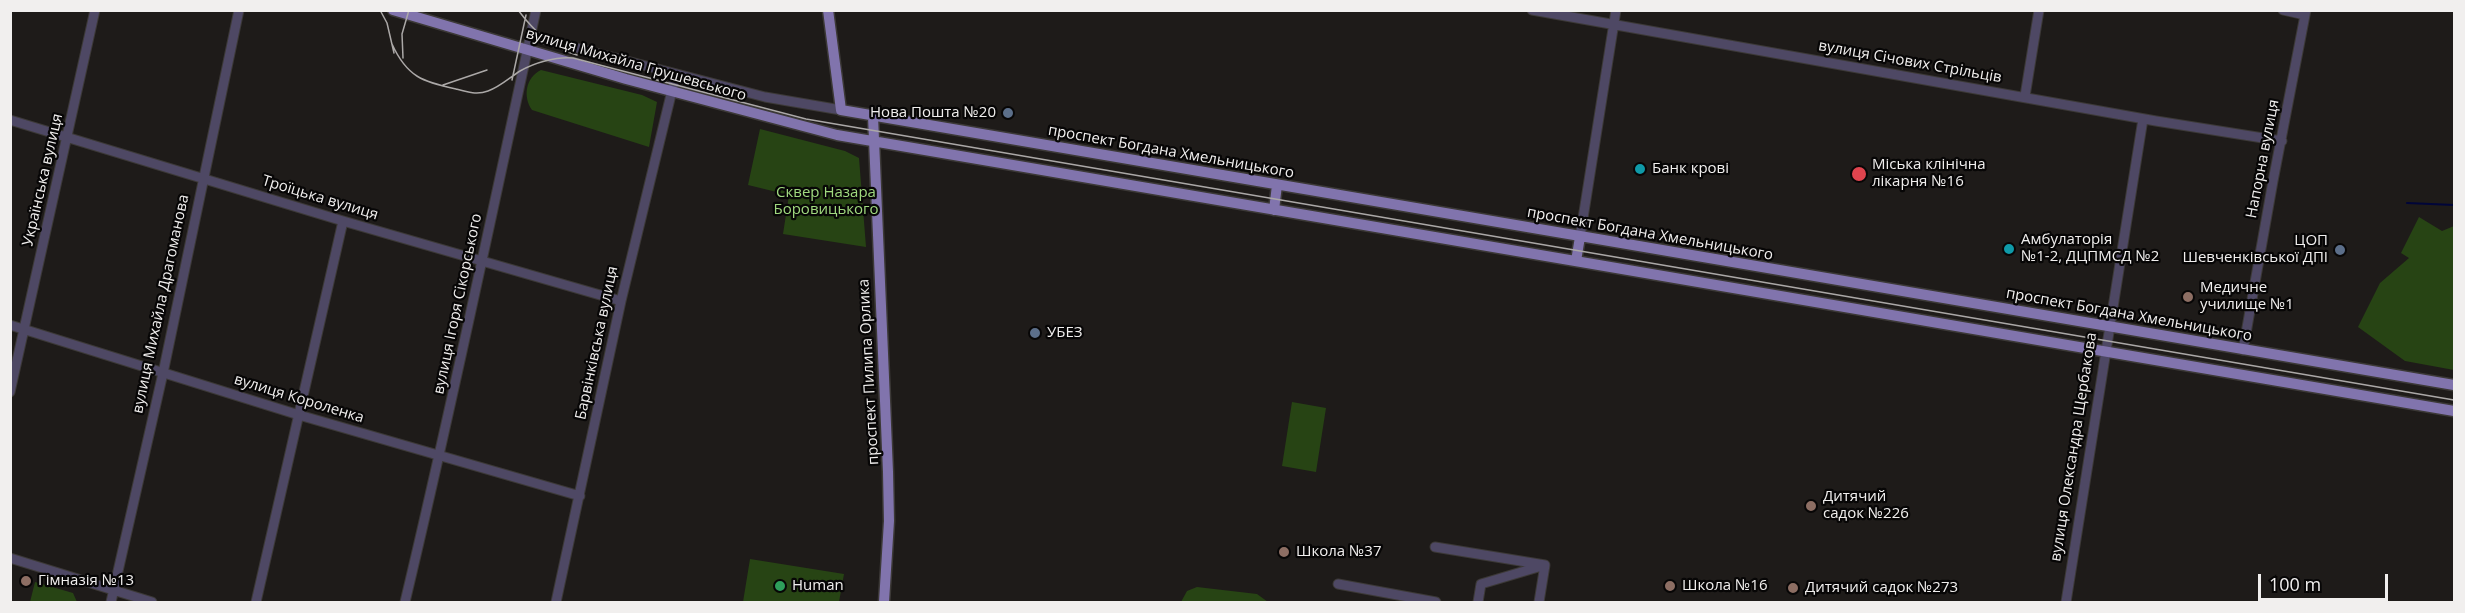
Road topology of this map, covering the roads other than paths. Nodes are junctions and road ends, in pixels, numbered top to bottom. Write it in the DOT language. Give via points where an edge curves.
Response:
graph roads {
  1 [pos="95,10"];
  2 [pos="239,10"];
  3 [pos="393,10"];
  4 [pos="537,10"];
  5 [pos="828,10"];
  6 [pos="1532,10"];
  7 [pos="1616,10"];
  8 [pos="2039,10"];
  9 [pos="2283,10"];
  10 [pos="2306,13"];
  11 [pos="1613,27"];
  12 [pos="531,36"];
  13 [pos="527,50"];
  14 [pos="676,74"];
  15 [pos="672,91"];
  16 [pos="2025,96"];
  17 [pos="841,110"];
  18 [pos="873,116"];
  19 [pos="2144,119"];
  20 [pos="10,120"];
  21 [pos="68,138"];
  22 [pos="873,141"];
  23 [pos="2282,141"];
  24 [pos="203,177"];
  25 [pos="1277,185"];
  26 [pos="1274,210"];
  27 [pos="343,221"];
  28 [pos="1580,237"];
  29 [pos="483,260"];
  30 [pos="1576,261"];
  31 [pos="621,301"];
  32 [pos="10,325"];
  33 [pos="2109,327"];
  34 [pos="24,329"];
  35 [pos="2243,350"];
  36 [pos="2105,351"];
  37 [pos="163,373"];
  38 [pos="2454,385"];
  39 [pos="10,392"];
  40 [pos="2454,411"];
  41 [pos="299,415"];
  42 [pos="440,456"];
  43 [pos="580,496"];
  44 [pos="1435,547"];
  45 [pos="10,558"];
  46 [pos="1545,565"];
  47 [pos="1338,584"];
  48 [pos="113,590"];
  49 [pos="111,603"];
  50 [pos="152,603"];
  51 [pos="256,603"];
  52 [pos="405,603"];
  53 [pos="556,603"];
  54 [pos="884,603"];
  55 [pos="1436,603"];
  56 [pos="1478,603"];
  57 [pos="1539,603"];
  58 [pos="2066,603"];
  1 -- 21 [label="street, Українська вулиця"];
  2 -- 24 [label="street, вулиця Михайла Драгоманова"];
  3 -- 13 [label="main road, вулиця Михайла Грушевського"];
  4 -- 12 [label="street, вулиця Ігоря Сікорського"];
  5 -- 17 [label="main road"];
  6 -- 11 [label="street, вулиця Січових Стрільців"];
  7 -- 11 [label="street"];
  8 -- 16 [label="street"];
  9 -- 10 [label="street"];
  10 -- 23 [label="street, Напорна вулиця"];
  11 -- 16 [label="street, вулиця Січових Стрільців"];
  11 -- 28 [label="street"];
  12 -- 13 [label="street, вулиця Ігоря Сікорського"];
  12 -- 14 [label="street, вулиця Михайла Грушевського"];
  13 -- 15 [label="main road, вулиця Михайла Грушевського"];
  13 -- 29 [label="street, вулиця Ігоря Сікорського"];
  14 -- 15 [label="street, Барвінківська вулиця"];
  14 -- 17 [label="street, вулиця Михайла Грушевського" via="765,97"];
  15 -- 22 [label="main road, вулиця Михайла Грушевського" via="810,129"];
  15 -- 31 [label="street, Барвінківська вулиця"];
  16 -- 19 [label="street, вулиця Січових Стрільців"];
  17 -- 18 [label="main road, проспект Богдана Хмельницького"];
  18 -- 22 [label="main road, проспект Пилипа Орлика"];
  18 -- 25 [label="main road, проспект Богдана Хмельницького"];
  19 -- 23 [label="street, вулиця Січових Стрільців"];
  19 -- 33 [label="street, вулиця Олександра Щербакова"];
  20 -- 21 [label="street, Троїцька вулиця"];
  21 -- 24 [label="street, Троїцька вулиця"];
  21 -- 34 [label="street, Українська вулиця"];
  22 -- 26 [label="main road"];
  22 -- 54 [label="main road, проспект Пилипа Орлика" via="888,472"];
  23 -- 35 [label="street, Напорна вулиця"];
  24 -- 27 [label="street, Троїцька вулиця"];
  24 -- 37 [label="street, вулиця Михайла Драгоманова"];
  25 -- 26 [label="main road"];
  25 -- 28 [label="main road, проспект Богдана Хмельницького"];
  26 -- 30 [label="main road"];
  27 -- 29 [label="street, Троїцька вулиця"];
  27 -- 41 [label="street"];
  28 -- 30 [label="main road"];
  28 -- 33 [label="main road, проспект Богдана Хмельницького"];
  29 -- 31 [label="street, Троїцька вулиця"];
  29 -- 42 [label="street, вулиця Ігоря Сікорського"];
  30 -- 36 [label="main road"];
  31 -- 43 [label="street, Барвінківська вулиця"];
  32 -- 34 [label="street, вулиця Короленка"];
  33 -- 35 [label="main road, проспект Богдана Хмельницького"];
  33 -- 36 [label="street, вулиця Олександра Щербакова"];
  34 -- 37 [label="street, вулиця Короленка"];
  34 -- 39 [label="street, Українська вулиця"];
  35 -- 38 [label="main road, проспект Богдана Хмельницького"];
  36 -- 40 [label="main road"];
  36 -- 58 [label="street, вулиця Олександра Щербакова"];
  37 -- 41 [label="street, вулиця Короленка"];
  37 -- 48 [label="street, вулиця Михайла Драгоманова"];
  41 -- 42 [label="street, вулиця Короленка"];
  41 -- 51 [label="street"];
  42 -- 43 [label="street, вулиця Короленка"];
  42 -- 52 [label="street, вулиця Ігоря Сікорського"];
  43 -- 53 [label="street, Барвінківська вулиця"];
  44 -- 46 [label="street"];
  45 -- 48 [label="street"];
  46 -- 56 [label="street" via="1481,584"];
  46 -- 57 [label="street"];
  47 -- 55 [label="street"];
  48 -- 49 [label="street, вулиця Михайла Драгоманова"];
  48 -- 50 [label="street"];
}
